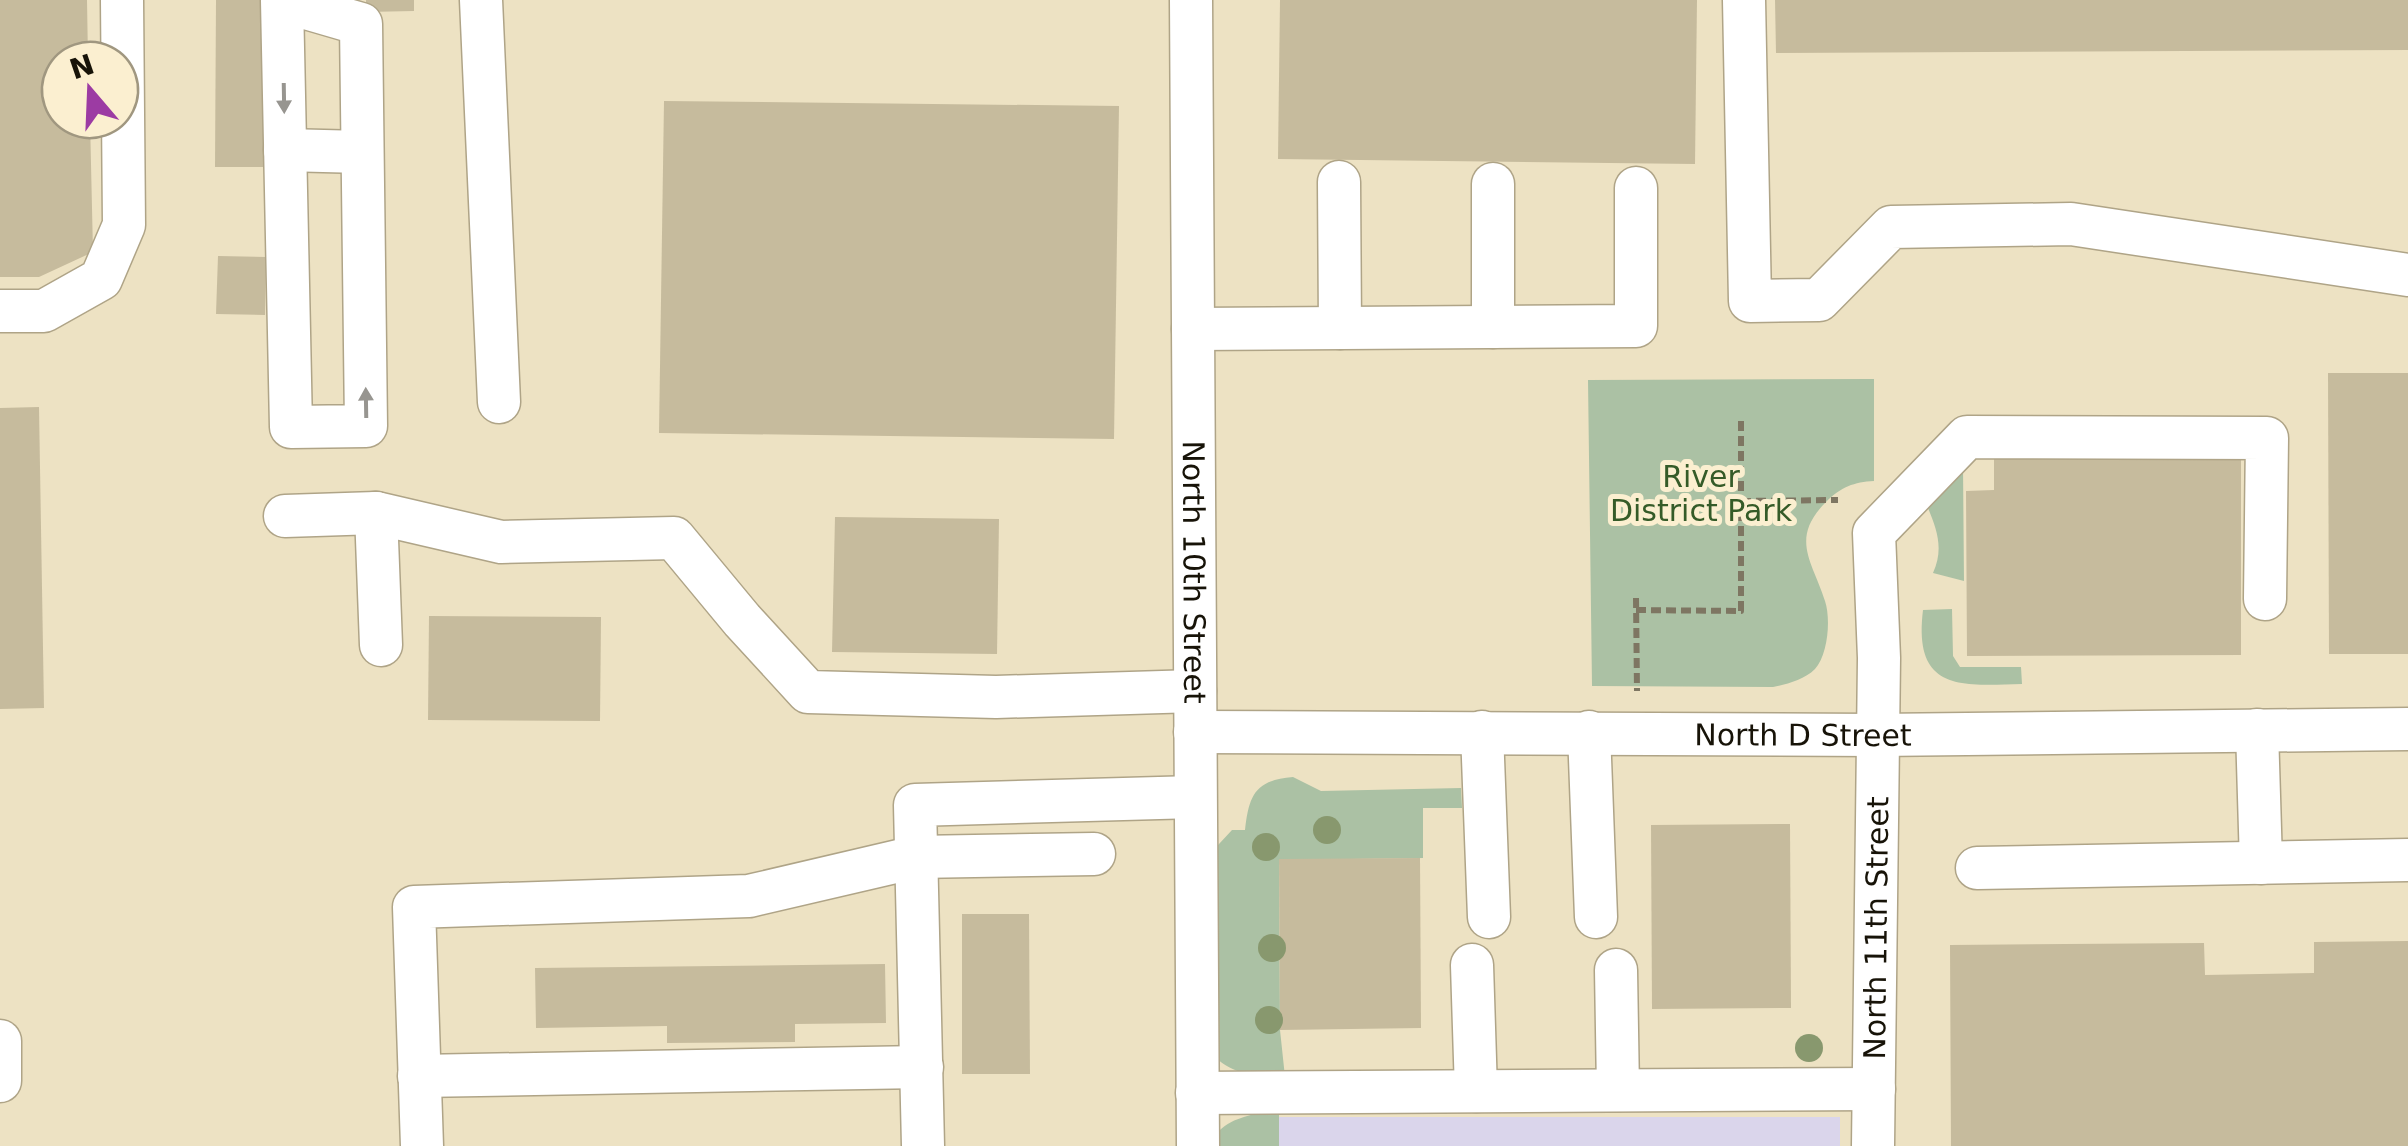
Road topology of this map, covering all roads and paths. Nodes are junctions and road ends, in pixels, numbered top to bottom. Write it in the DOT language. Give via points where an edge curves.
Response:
graph roads {
  1 [pos="122,0"];
  2 [pos="282,0"];
  3 [pos="482,0"];
  4 [pos="1191,0"];
  5 [pos="1744,0"];
  6 [pos="284,150"];
  7 [pos="362,152"];
  8 [pos="1339,182"];
  9 [pos="1492,184"];
  10 [pos="1636,188"];
  11 [pos="2408,275"];
  12 [pos="0,311"];
  13 [pos="1493,327"];
  14 [pos="1340,328"];
  15 [pos="1193,329"];
  16 [pos="499,402"];
  17 [pos="1741,418"];
  18 [pos="1740,500"];
  19 [pos="1838,500"];
  20 [pos="376,512"];
  21 [pos="285,516"];
  22 [pos="1636,598"];
  23 [pos="2265,599"];
  24 [pos="1636,610"];
  25 [pos="381,645"];
  26 [pos="1637,691"];
  27 [pos="1195,712"];
  28 [pos="2408,729"];
  29 [pos="2257,730"];
  30 [pos="1482,732"];
  31 [pos="1589,732"];
  32 [pos="1877,735"];
  33 [pos="1195,797"];
  34 [pos="1094,854"];
  35 [pos="916,857"];
  36 [pos="2408,860"];
  37 [pos="2262,863"];
  38 [pos="1977,868"];
  39 [pos="1596,916"];
  40 [pos="1490,917"];
  41 [pos="1472,965"];
  42 [pos="1616,970"];
  43 [pos="0,1041"];
  44 [pos="922,1067"];
  45 [pos="420,1076"];
  46 [pos="0,1080"];
  47 [pos="1874,1088"];
  48 [pos="1618,1090"];
  49 [pos="1476,1091"];
  50 [pos="1197,1093"];
  51 [pos="422,1146"];
  52 [pos="923,1146"];
  53 [pos="1198,1146"];
  54 [pos="1872,1146"];
  1 -- 12 [label="street" via="124,225 100,279 44,310"];
  2 -- 6 [label="street, one-way"];
  2 -- 7 [label="street" via="360,24"];
  3 -- 16 [label="street"];
  4 -- 15 [label="street, North 10th Street"];
  5 -- 11 [label="street" via="1750,301 1818,300 1891,227 2070,224"];
  6 -- 7 [label="street"];
  6 -- 7 [label="street, one-way" via="291,427 366,426"];
  8 -- 14 [label="street"];
  9 -- 13 [label="street"];
  10 -- 13 [label="street" via="1636,326"];
  13 -- 14 [label="street"];
  14 -- 15 [label="street"];
  15 -- 27 [label="street, North 10th Street"];
  17 -- 18 [label="path"];
  18 -- 19 [label="path"];
  18 -- 24 [label="path" via="1741,610"];
  20 -- 21 [label="street"];
  20 -- 25 [label="street"];
  20 -- 27 [label="street, North D Street" via="501,542 674,538 808,692"];
  22 -- 24 [label="path"];
  23 -- 32 [label="street, North 11th Street" via="2267,438 1968,437 1874,533"];
  24 -- 26 [label="path"];
  27 -- 30 [label="street, North D Street"];
  27 -- 33 [label="street, North 10th Street"];
  28 -- 29 [label="street, North D Street"];
  29 -- 32 [label="street, North D Street"];
  29 -- 37 [label="street"];
  30 -- 31 [label="street, North D Street"];
  30 -- 40 [label="street"];
  31 -- 32 [label="street, North D Street"];
  31 -- 39 [label="street"];
  32 -- 47 [label="street, North 11th Street"];
  33 -- 35 [label="street" via="915,805"];
  33 -- 50 [label="street, North 10th Street"];
  34 -- 35 [label="street"];
  35 -- 44 [label="street"];
  35 -- 45 [label="street" via="749,896 414,907"];
  36 -- 37 [label="street"];
  37 -- 38 [label="street"];
  41 -- 49 [label="street"];
  42 -- 48 [label="street"];
  43 -- 46 [label="street"];
  44 -- 45 [label="street"];
  44 -- 52 [label="street"];
  45 -- 51 [label="street"];
  47 -- 48 [label="street"];
  47 -- 54 [label="street, North 11th Street"];
  48 -- 49 [label="street"];
  49 -- 50 [label="street"];
  50 -- 53 [label="street, North 10th Street"];
}
